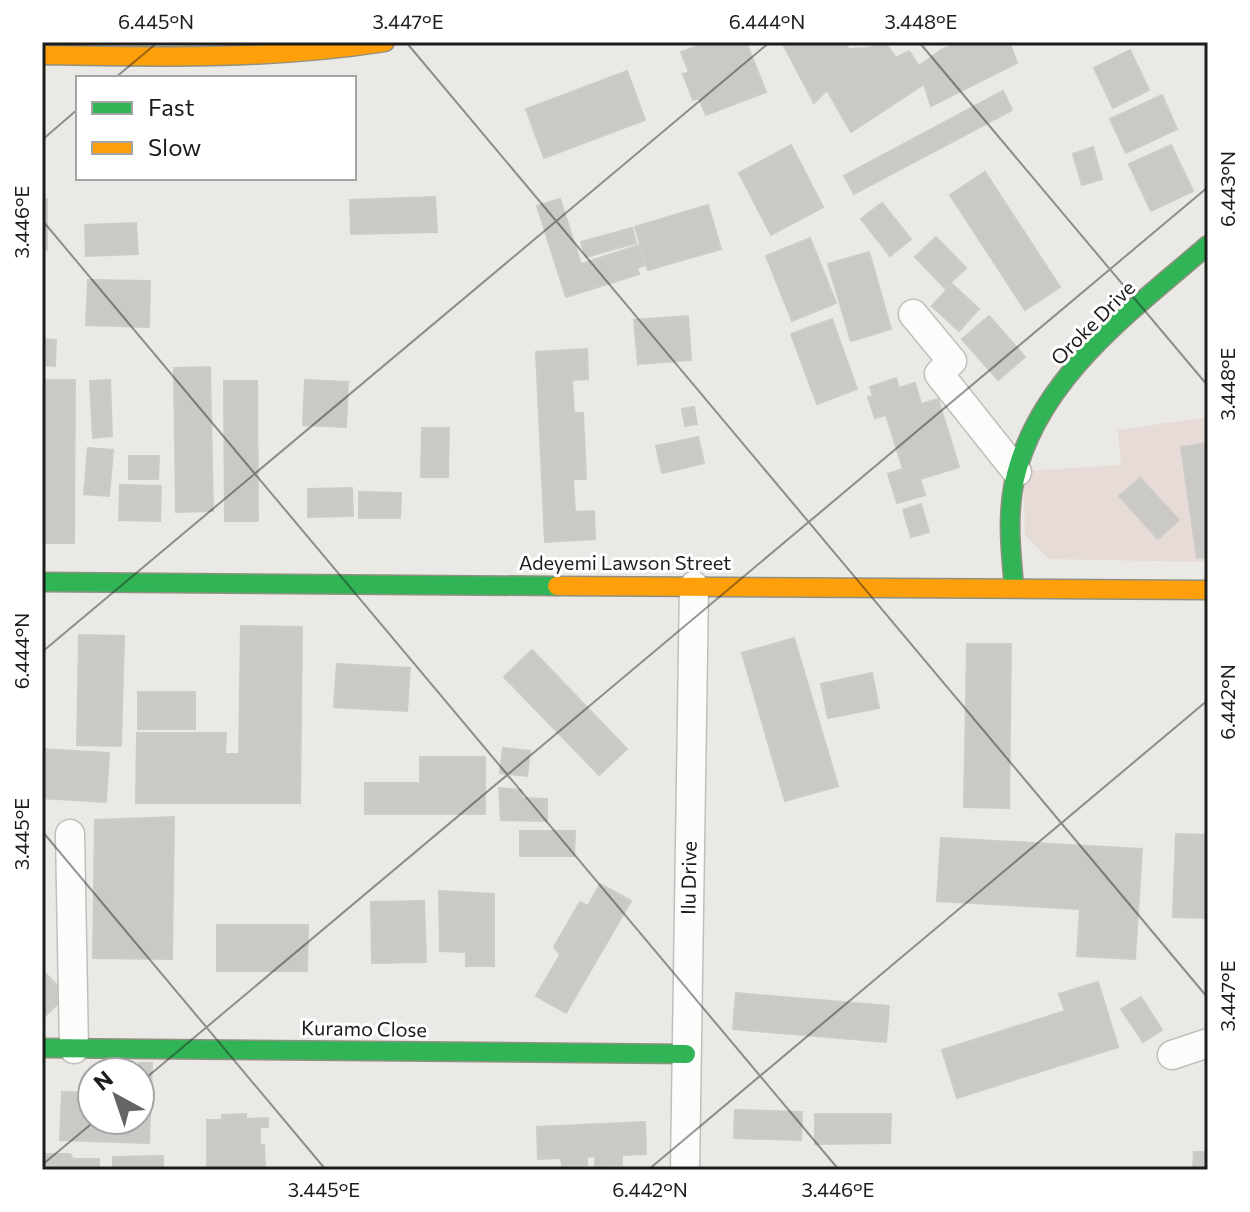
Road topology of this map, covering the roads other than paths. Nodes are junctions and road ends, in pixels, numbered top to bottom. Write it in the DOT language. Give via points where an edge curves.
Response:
graph roads {
  1 [pos="385,42"];
  2 [pos="42,55"];
  3 [pos="1208,245"];
  4 [pos="913,314"];
  5 [pos="1017,472"];
  6 [pos="42,582"];
  7 [pos="694,586"];
  8 [pos="1014,587"];
  9 [pos="1208,590"];
  10 [pos="70,834"];
  11 [pos="1208,1043"];
  12 [pos="42,1048"];
  13 [pos="74,1049"];
  14 [pos="686,1054"];
  15 [pos="1172,1055"];
  16 [pos="685,1170"];
  1 -- 2 [label="street" via="227,56"];
  3 -- 5 [label="street, Oroke Drive" via="1086,356 1052,398"];
  4 -- 5 [label="street" via="952,361 939,374"];
  5 -- 8 [label="street, Oroke Drive" via="1009,536"];
  6 -- 7 [label="street, Adeyemi Lawson Street"];
  7 -- 8 [label="street, Adeyemi Lawson Street"];
  7 -- 14 [label="street, Ilu Drive"];
  8 -- 9 [label="street, Adeyemi Lawson Street"];
  10 -- 13 [label="street"];
  11 -- 15 [label="street"];
  12 -- 13 [label="street, Kuramo Close"];
  13 -- 14 [label="street, Kuramo Close"];
  14 -- 16 [label="street, Ilu Drive"];
}
